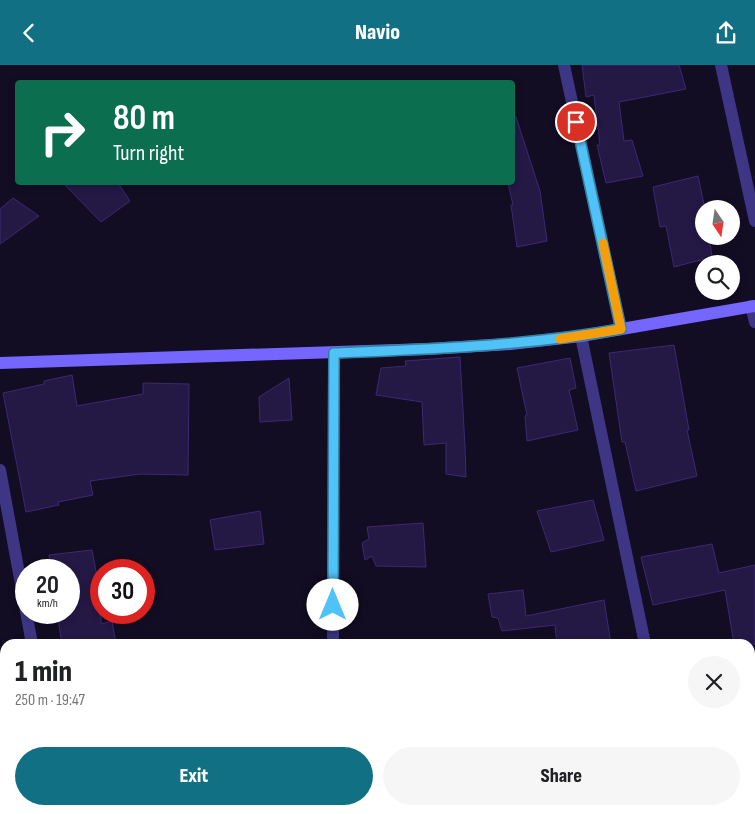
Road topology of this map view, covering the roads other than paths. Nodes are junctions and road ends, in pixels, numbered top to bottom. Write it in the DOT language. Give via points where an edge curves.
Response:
graph roads {
  1 [pos="564,65"];
  2 [pos="721,65"];
  3 [pos="755,221"];
  4 [pos="753,306"];
  5 [pos="755,322"];
  6 [pos="621,329"];
  7 [pos="582,336"];
  8 [pos="334,353"];
  9 [pos="0,363"];
  10 [pos="0,470"];
  11 [pos="31,639"];
  12 [pos="333,639"];
  13 [pos="644,639"];
  1 -- 6 [label="street"];
  2 -- 3 [label="street"];
  4 -- 5 [label="street"];
  4 -- 6 [label="street"];
  6 -- 7 [label="street"];
  7 -- 8 [label="street" via="482,346"];
  7 -- 13 [label="street"];
  8 -- 9 [label="street"];
  8 -- 12 [label="street"];
  10 -- 11 [label="street"];
}
